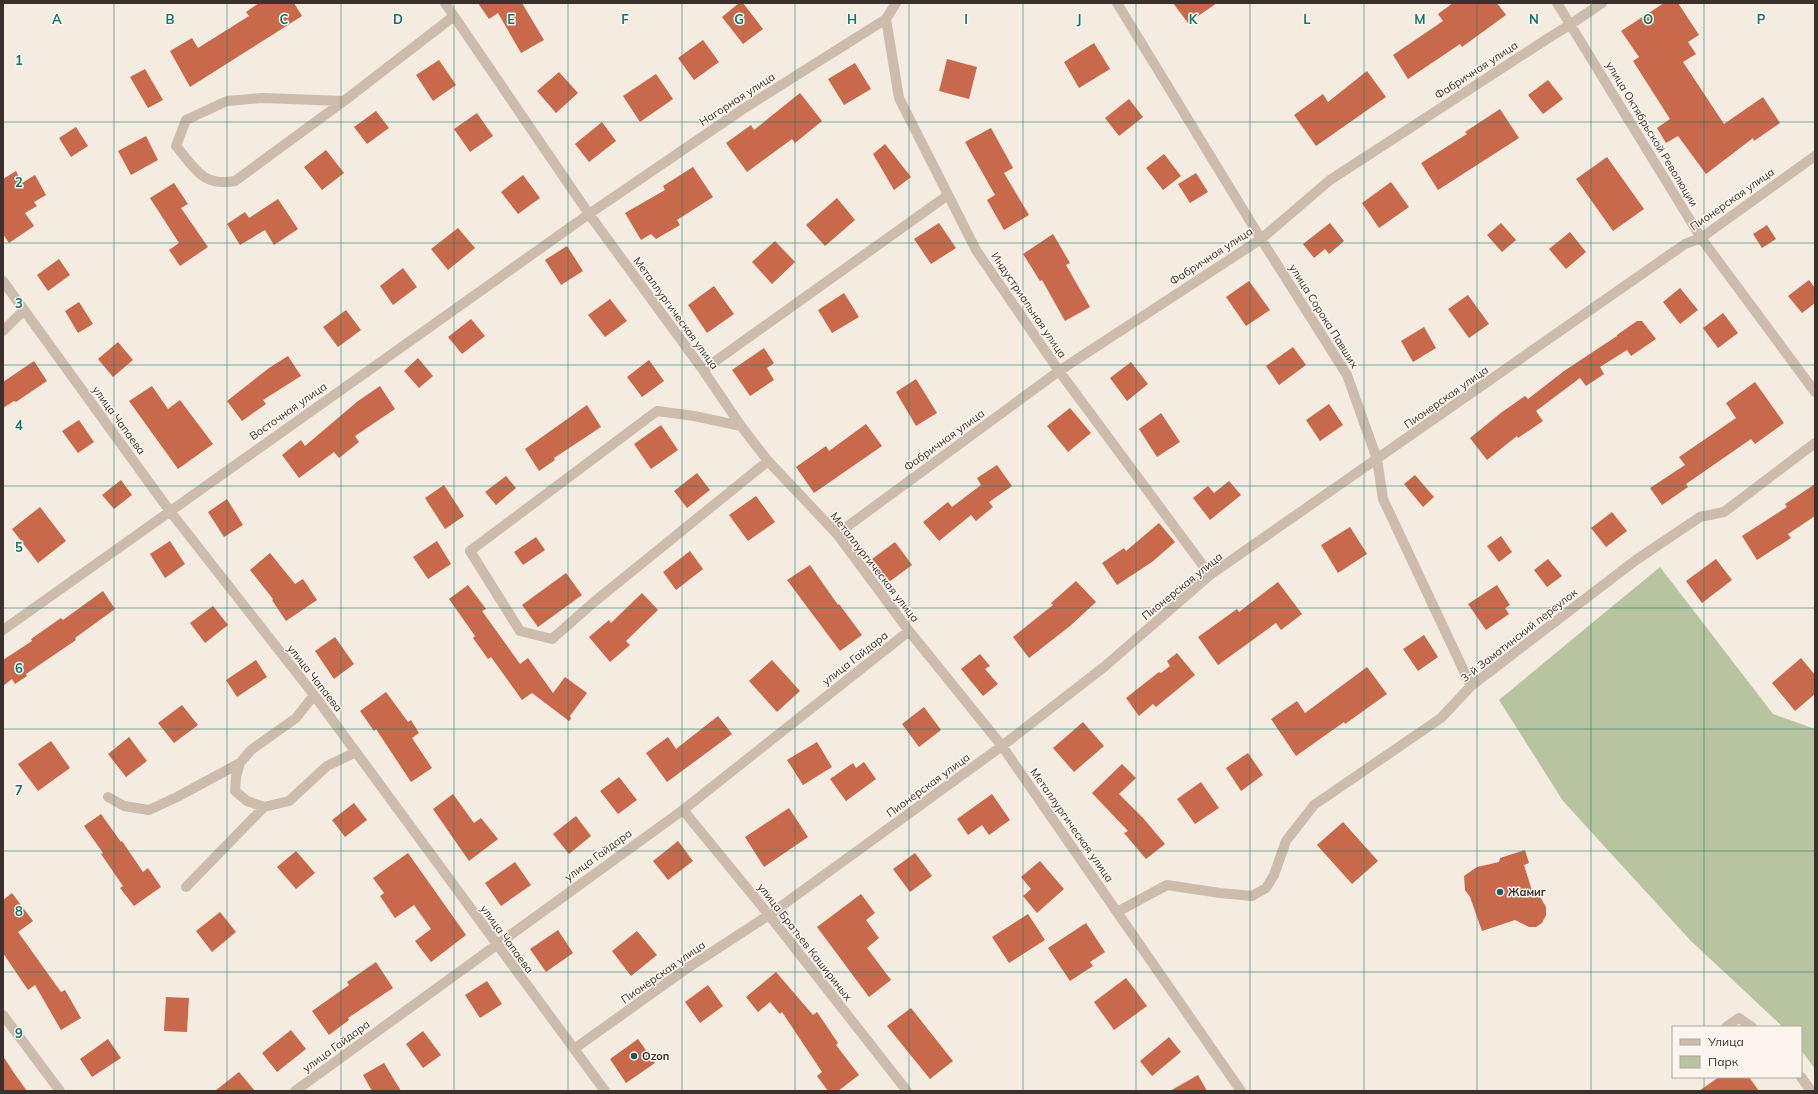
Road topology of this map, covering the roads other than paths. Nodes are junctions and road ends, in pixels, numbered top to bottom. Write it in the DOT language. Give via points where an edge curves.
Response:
graph roads {
  1 [pos="445,3"];
  2 [pos="896,3"];
  3 [pos="1117,3"];
  4 [pos="1557,3"];
  5 [pos="1602,3"];
  6 [pos="454,16"];
  7 [pos="886,19"];
  8 [pos="1571,24"];
  9 [pos="344,101"];
  10 [pos="1815,156"];
  11 [pos="948,195"];
  12 [pos="589,214"];
  13 [pos="1261,238"];
  14 [pos="1701,238"];
  15 [pos="3,281"];
  16 [pos="24,310"];
  17 [pos="4,330"];
  18 [pos="703,370"];
  19 [pos="1059,371"];
  20 [pos="1815,392"];
  21 [pos="741,426"];
  22 [pos="1815,444"];
  23 [pos="1377,459"];
  24 [pos="768,461"];
  25 [pos="169,510"];
  26 [pos="837,534"];
  27 [pos="1210,575"];
  28 [pos="3,630"];
  29 [pos="909,631"];
  30 [pos="1471,686"];
  31 [pos="314,695"];
  32 [pos="1002,746"];
  33 [pos="356,752"];
  34 [pos="240,763"];
  35 [pos="108,797"];
  36 [pos="264,807"];
  37 [pos="683,810"];
  38 [pos="186,886"];
  39 [pos="1118,912"];
  40 [pos="768,915"];
  41 [pos="496,944"];
  42 [pos="3,1015"];
  43 [pos="1727,1026"];
  44 [pos="1751,1026"];
  45 [pos="574,1049"];
  46 [pos="1802,1078"];
  47 [pos="60,1091"];
  48 [pos="295,1091"];
  49 [pos="605,1091"];
  50 [pos="907,1091"];
  51 [pos="1241,1091"];
  52 [pos="1812,1091"];
  1 -- 6 [label="street, Металлургическая улица"];
  2 -- 7 [label="street, Нагорная улица"];
  3 -- 13 [label="street, улица Сорока Павших"];
  4 -- 8 [label="street, улица Октябрьской Революции"];
  5 -- 8 [label="street, Фабричная улица"];
  6 -- 9 [label="street"];
  6 -- 12 [label="street, Металлургическая улица"];
  7 -- 11 [label="street, Индустриальная улица" via="899,98"];
  7 -- 12 [label="street, Нагорная улица" via="743,108"];
  8 -- 13 [label="street, Фабричная улица" via="1330,180"];
  8 -- 14 [label="street, улица Октябрьской Революции"];
  9 -- 9 [label="street" via="235,182 221,184 202,177 176,146 186,120 227,101 262,98"];
  10 -- 14 [label="street, Пионерская улица"];
  11 -- 18 [label="street"];
  11 -- 19 [label="street, Индустриальная улица" via="976,250"];
  12 -- 18 [label="street, Металлургическая улица"];
  12 -- 25 [label="street, Восточная улица"];
  13 -- 19 [label="street, Фабричная улица"];
  13 -- 23 [label="street, улица Сорока Павших" via="1347,375"];
  14 -- 20 [label="street, улица Октябрьской Революции"];
  14 -- 23 [label="street, Пионерская улица" via="1685,244"];
  15 -- 16 [label="street, улица Чапаева"];
  16 -- 17 [label="street"];
  16 -- 25 [label="street, улица Чапаева"];
  18 -- 21 [label="street, Металлургическая улица"];
  19 -- 26 [label="street, Фабричная улица"];
  19 -- 27 [label="street, Индустриальная улица"];
  21 -- 24 [label="street, Металлургическая улица"];
  21 -- 24 [label="street" via="657,411 470,551 520,631 552,639"];
  22 -- 30 [label="street, 3-й Заматинский переулок" via="1724,512 1700,517 1636,560"];
  23 -- 27 [label="street, Пионерская улица"];
  23 -- 30 [label="street, улица Сорока Павших" via="1383,499"];
  24 -- 26 [label="street, Металлургическая улица"];
  25 -- 28 [label="street, Восточная улица"];
  25 -- 31 [label="street, улица Чапаева"];
  26 -- 29 [label="street, Металлургическая улица"];
  27 -- 32 [label="street, Пионерская улица" via="1104,667"];
  29 -- 32 [label="street, Металлургическая улица"];
  29 -- 37 [label="street, улица Гайдара"];
  30 -- 39 [label="street, 3-й Заматинский переулок" via="1441,718 1314,805 1286,841 1274,875 1266,888 1252,896 1167,886"];
  31 -- 33 [label="street, улица Чапаева"];
  31 -- 34 [label="street" via="296,718 251,750"];
  32 -- 39 [label="street, Металлургическая улица"];
  32 -- 40 [label="street, Пионерская улица"];
  33 -- 36 [label="street" via="327,766 289,801"];
  33 -- 41 [label="street, улица Чапаева"];
  34 -- 35 [label="street" via="149,810 124,806"];
  34 -- 36 [label="street" via="235,791 246,801"];
  36 -- 38 [label="street"];
  37 -- 40 [label="street, улица Братьев Кашириных"];
  37 -- 41 [label="street, улица Гайдара"];
  39 -- 51 [label="street, Металлургическая улица"];
  40 -- 45 [label="street, Пионерская улица" via="686,969"];
  40 -- 50 [label="street, улица Братьев Кашириных"];
  41 -- 45 [label="street, улица Чапаева"];
  41 -- 48 [label="street, улица Гайдара"];
  42 -- 47 [label="street"];
  43 -- 44 [label="street" via="1739,1018"];
  45 -- 49 [label="street, улица Чапаева"];
  46 -- 52 [label="street"];
}
